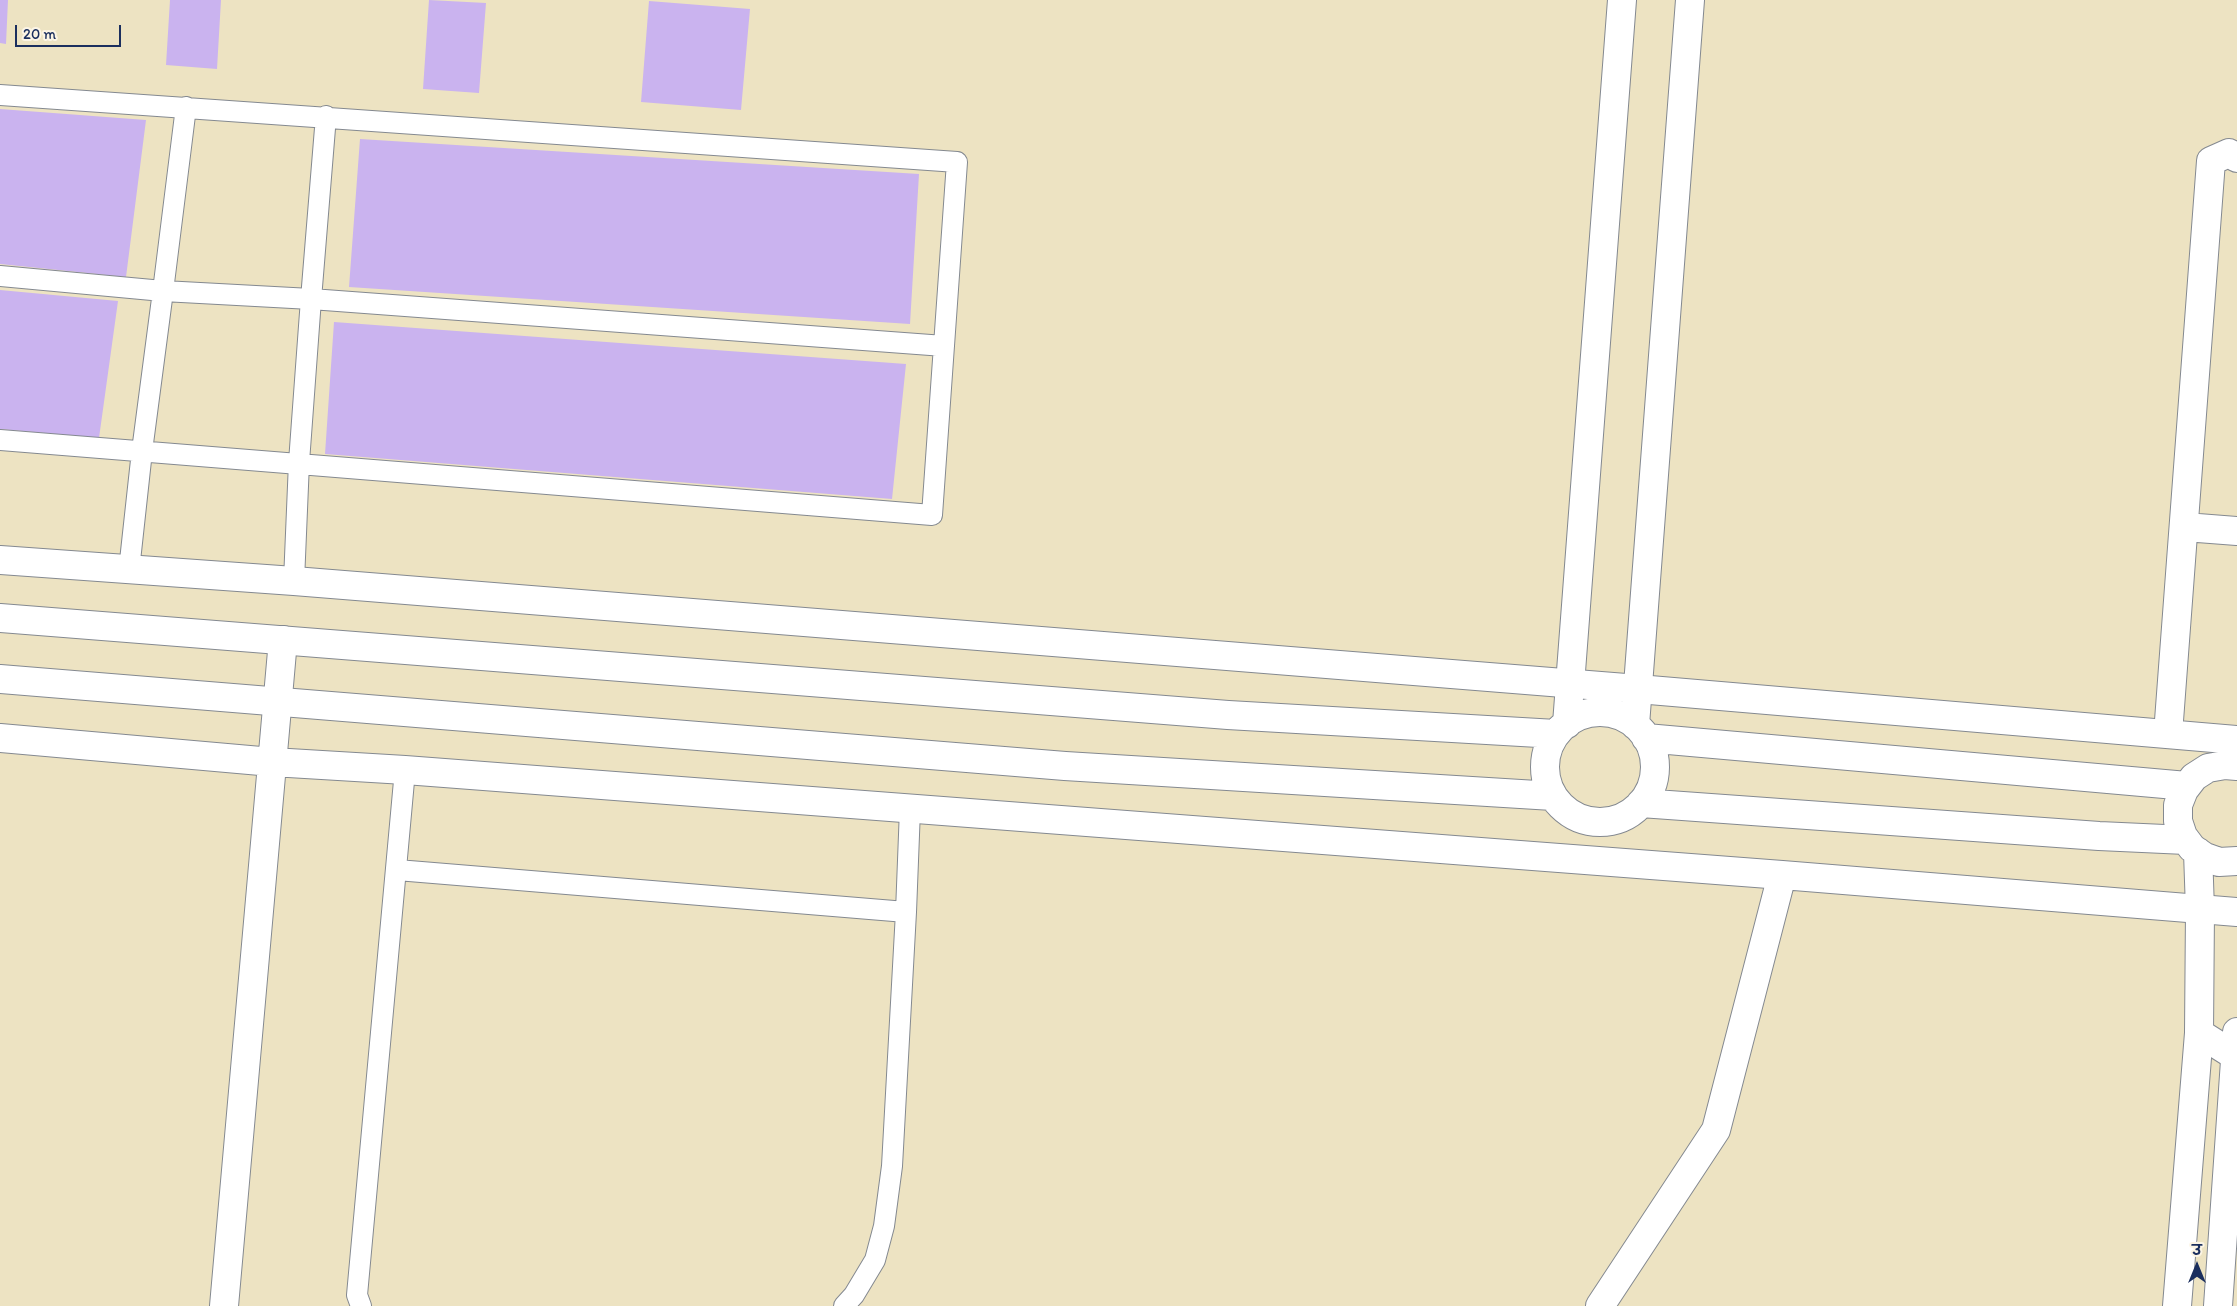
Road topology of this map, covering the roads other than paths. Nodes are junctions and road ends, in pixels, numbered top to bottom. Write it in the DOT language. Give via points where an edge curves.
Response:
graph roads {
  1 [pos="1622,0"];
  2 [pos="1690,0"];
  3 [pos="0,95"];
  4 [pos="186,107"];
  5 [pos="326,116"];
  6 [pos="2237,158"];
  7 [pos="0,276"];
  8 [pos="163,291"];
  9 [pos="312,299"];
  10 [pos="944,346"];
  11 [pos="0,440"];
  12 [pos="142,451"];
  13 [pos="299,462"];
  14 [pos="2185,527"];
  15 [pos="2237,531"];
  16 [pos="0,560"];
  17 [pos="129,570"];
  18 [pos="294,581"];
  19 [pos="0,618"];
  20 [pos="283,640"];
  21 [pos="0,679"];
  22 [pos="1570,684"];
  23 [pos="1638,689"];
  24 [pos="278,701"];
  25 [pos="1561,729"];
  26 [pos="1640,732"];
  27 [pos="2168,734"];
  28 [pos="0,738"];
  29 [pos="2237,740"];
  30 [pos="272,762"];
  31 [pos="2237,766"];
  32 [pos="405,770"];
  33 [pos="2187,786"];
  34 [pos="1553,796"];
  35 [pos="1641,803"];
  36 [pos="910,809"];
  37 [pos="2192,846"];
  38 [pos="2237,861"];
  39 [pos="397,870"];
  40 [pos="1782,875"];
  41 [pos="2200,910"];
  42 [pos="906,912"];
  43 [pos="2237,912"];
  44 [pos="2200,1033"];
  45 [pos="2237,1048"];
  46 [pos="224,1306"];
  47 [pos="361,1306"];
  48 [pos="844,1306"];
  49 [pos="1600,1306"];
  50 [pos="2177,1306"];
  51 [pos="2218,1306"];
  1 -- 22 [label="street"];
  2 -- 23 [label="street"];
  3 -- 4 [label="lane"];
  4 -- 5 [label="lane"];
  4 -- 8 [label="lane"];
  5 -- 9 [label="lane"];
  5 -- 10 [label="lane" via="957,162"];
  6 -- 14 [label="street" via="2229,153 2211,161"];
  7 -- 8 [label="lane"];
  8 -- 9 [label="lane"];
  8 -- 12 [label="lane"];
  9 -- 10 [label="lane"];
  9 -- 13 [label="lane"];
  10 -- 13 [label="lane" via="932,515"];
  11 -- 12 [label="lane"];
  12 -- 13 [label="lane"];
  12 -- 17 [label="lane"];
  13 -- 18 [label="lane"];
  14 -- 15 [label="street"];
  14 -- 27 [label="street"];
  16 -- 17 [label="street"];
  17 -- 18 [label="street"];
  18 -- 22 [label="street"];
  19 -- 20 [label="street"];
  20 -- 24 [label="street"];
  20 -- 25 [label="street" via="1228,715"];
  21 -- 24 [label="street"];
  22 -- 23 [label="street"];
  22 -- 25 [label="street"];
  23 -- 26 [label="street"];
  23 -- 27 [label="street"];
  24 -- 30 [label="street"];
  24 -- 34 [label="street" via="1066,766"];
  25 -- 26 [label="street" via="1585,714 1602,712 1620,716"];
  25 -- 34 [label="street" via="1547,750 1545,769"];
  26 -- 33 [label="street"];
  26 -- 35 [label="street" via="1654,754 1651,788"];
  27 -- 29 [label="street"];
  28 -- 30 [label="street"];
  30 -- 32 [label="street"];
  30 -- 46 [label="street"];
  31 -- 33 [label="street" via="2208,768"];
  32 -- 36 [label="street"];
  32 -- 39 [label="lane"];
  33 -- 37 [label="street" via="2178,805 2178,821"];
  34 -- 35 [label="street" via="1572,815 1590,822 1609,822 1627,815"];
  35 -- 37 [label="street" via="2099,836"];
  36 -- 40 [label="street"];
  36 -- 42 [label="lane"];
  37 -- 38 [label="street" via="2219,862"];
  37 -- 41 [label="street"];
  39 -- 42 [label="lane"];
  39 -- 47 [label="lane" via="357,1295"];
  40 -- 41 [label="street"];
  40 -- 49 [label="street" via="1716,1130"];
  41 -- 43 [label="street"];
  41 -- 44 [label="street"];
  42 -- 48 [label="lane" via="892,1166 884,1226 875,1260"];
  44 -- 45 [label="street"];
  44 -- 50 [label="street"];
  45 -- 51 [label="street"];
}
